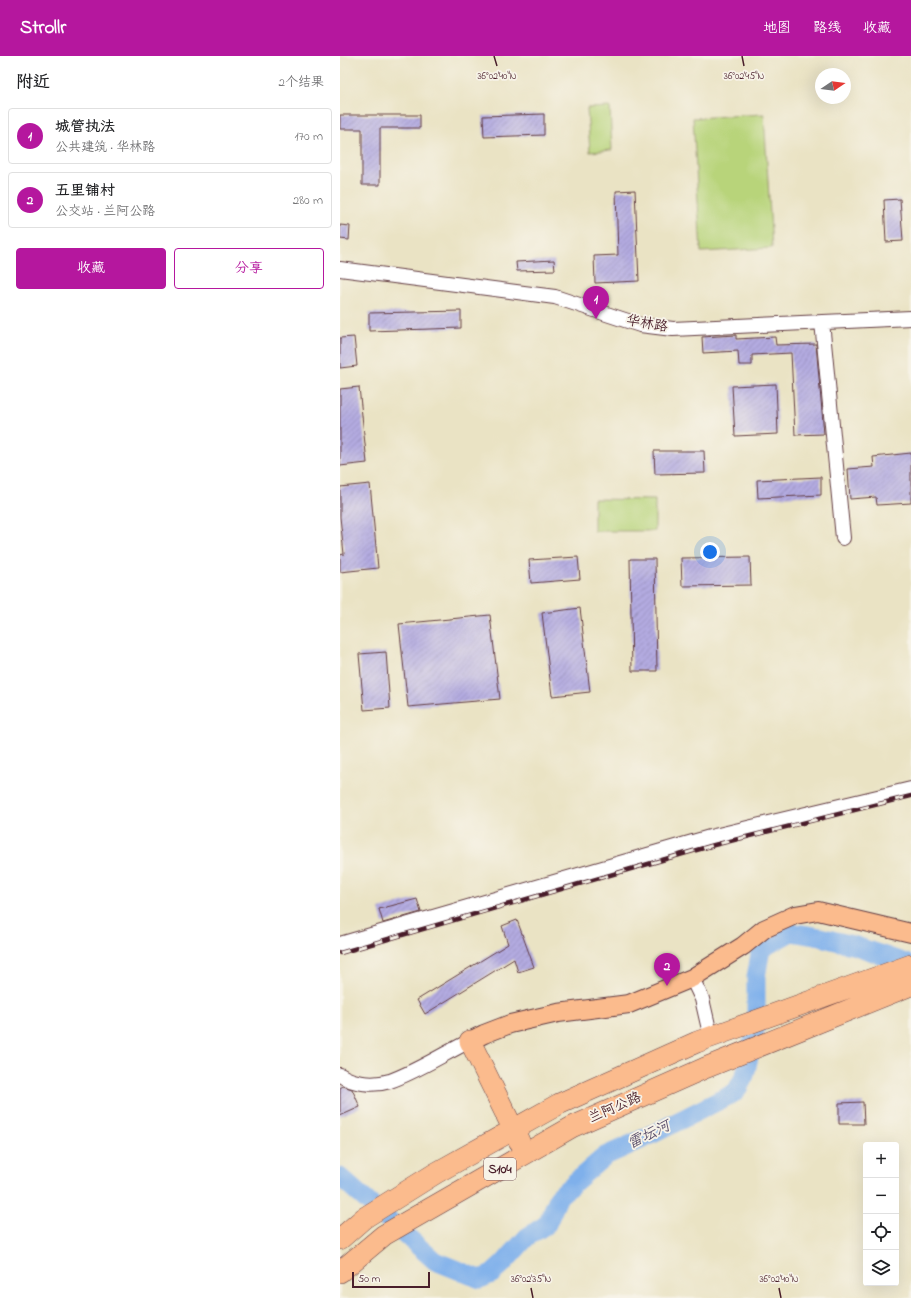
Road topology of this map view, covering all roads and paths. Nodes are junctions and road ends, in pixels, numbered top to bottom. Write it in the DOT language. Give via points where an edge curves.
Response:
graph roads {
  1 [pos="340,269"];
  2 [pos="911,318"];
  3 [pos="822,322"];
  4 [pos="843,538"];
  5 [pos="911,789"];
  6 [pos="911,933"];
  7 [pos="340,944"];
  8 [pos="911,965"];
  9 [pos="692,978"];
  10 [pos="911,985"];
  11 [pos="708,1025"];
  12 [pos="470,1041"];
  13 [pos="340,1075"];
  14 [pos="513,1130"];
  15 [pos="525,1154"];
  16 [pos="340,1239"];
  17 [pos="340,1272"];
  1 -- 3 [label="street, 华林路" via="555,297 655,328"];
  2 -- 3 [label="street, 华林路"];
  3 -- 4 [label="street"];
  5 -- 7 [label="street" via="710,837"];
  6 -- 9 [label="main road" via="818,911 795,915 764,929 743,946"];
  8 -- 14 [label="highway, 兰阿公路 / S104" via="697,1042 559,1104"];
  9 -- 11 [label="street" via="702,999"];
  9 -- 12 [label="main road" via="629,1004 558,1013 510,1024"];
  10 -- 15 [label="highway, 兰阿公路 / S104" via="705,1068 572,1127"];
  12 -- 13 [label="street" via="389,1081 363,1084"];
  12 -- 14 [label="highway"];
  14 -- 15 [label="highway"];
  14 -- 16 [label="highway, 兰阿公路 / S104" via="436,1173 364,1218"];
  15 -- 17 [label="highway, 兰阿公路 / S104" via="384,1235"];
}
